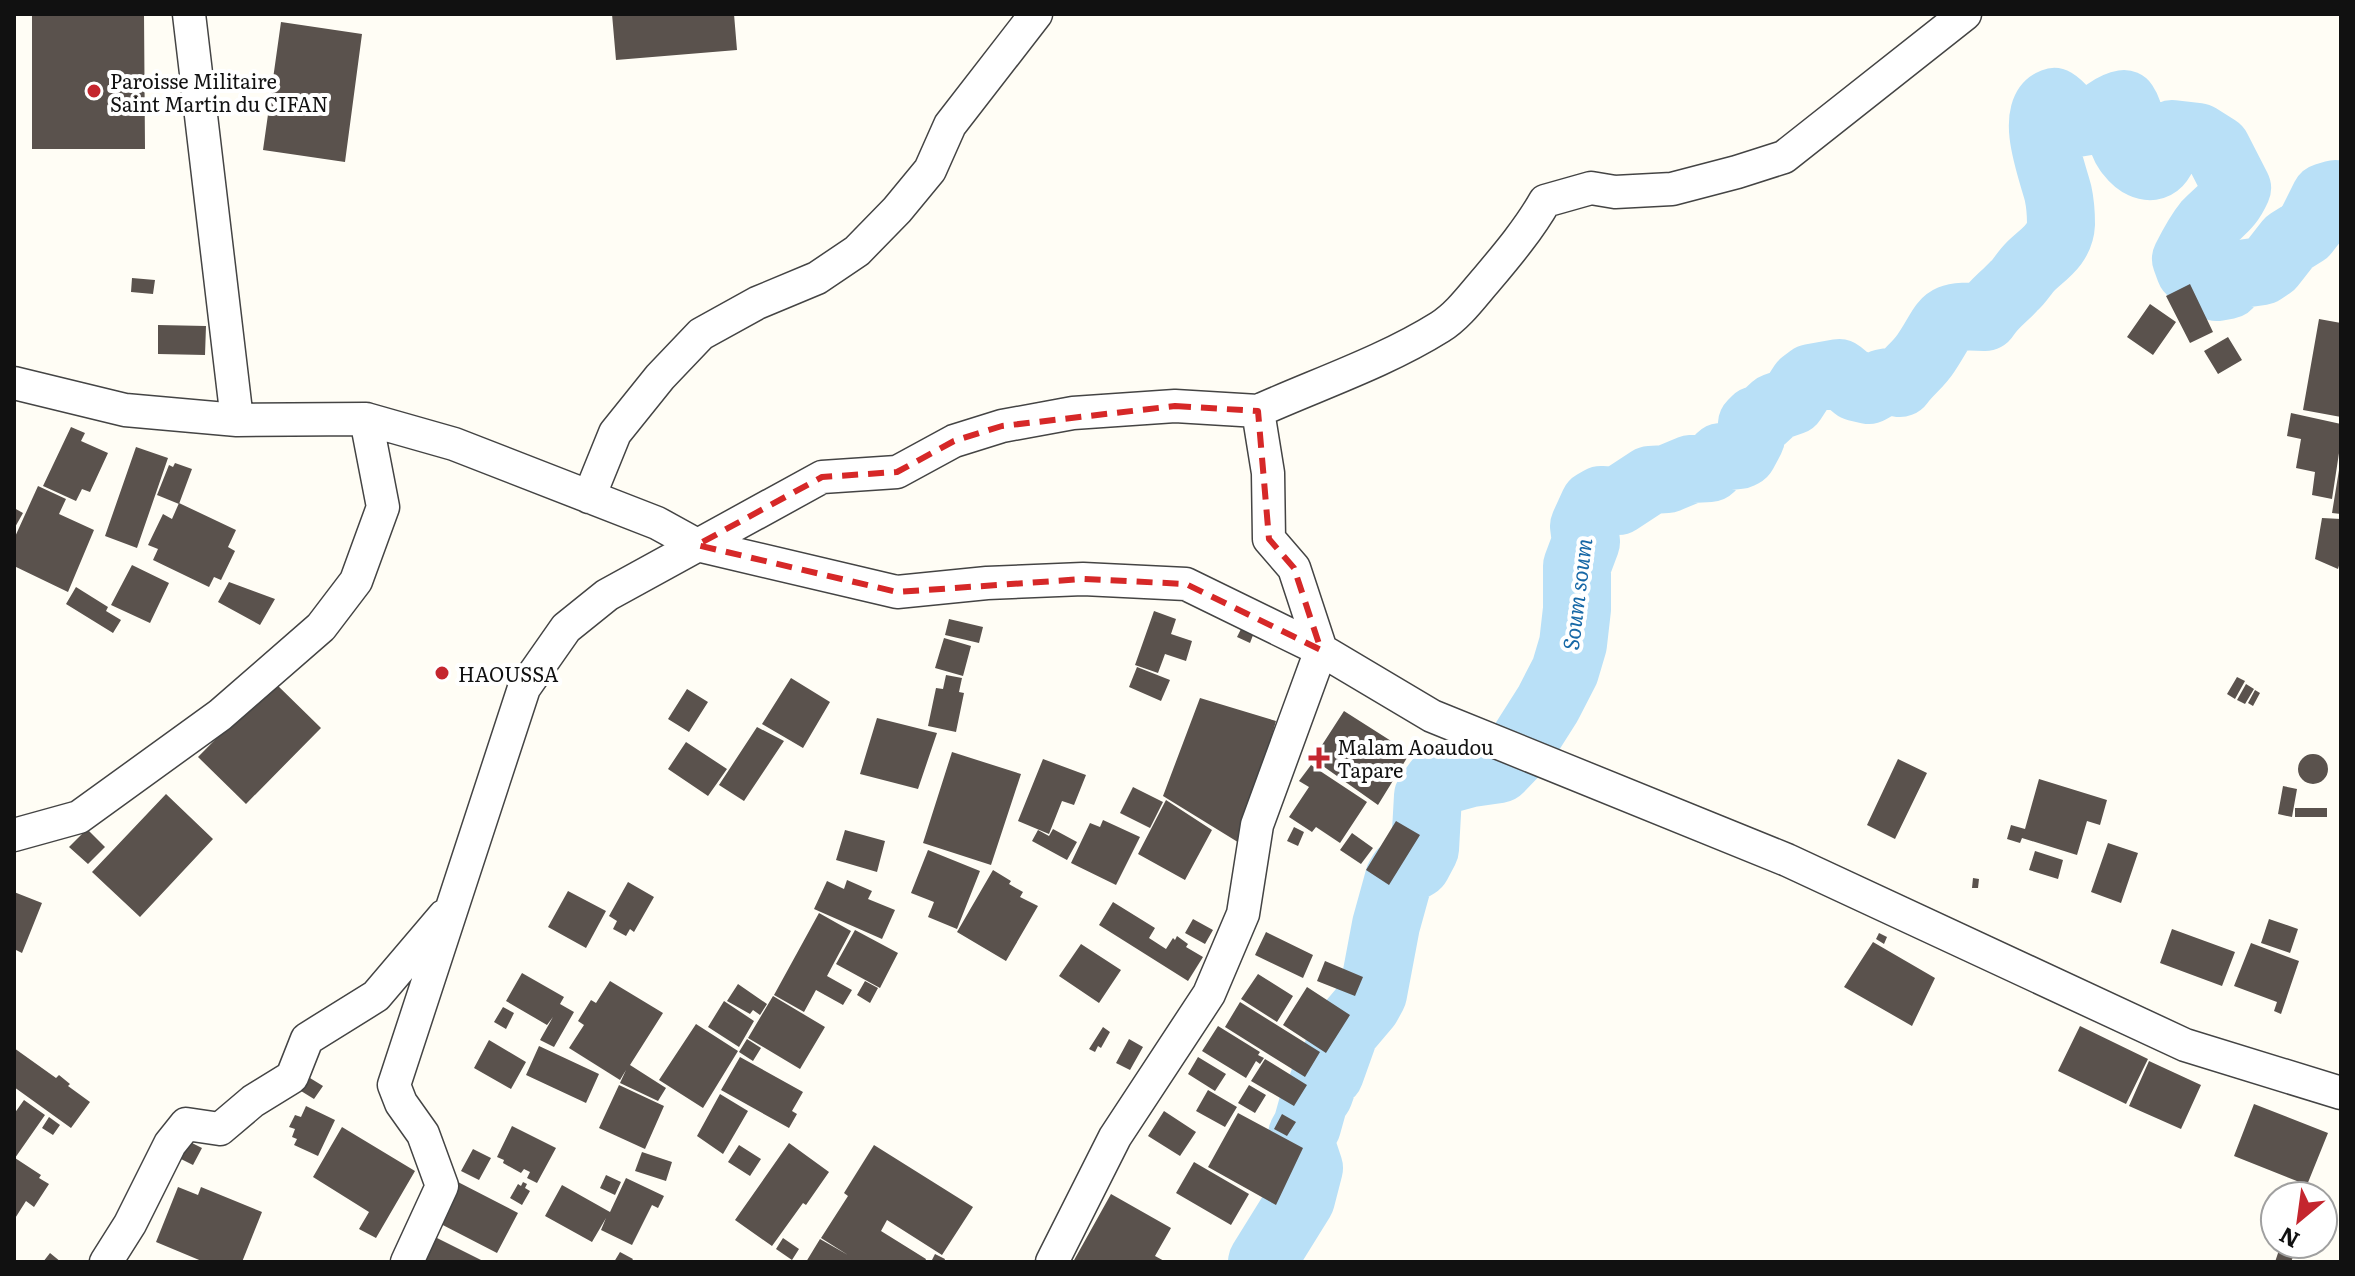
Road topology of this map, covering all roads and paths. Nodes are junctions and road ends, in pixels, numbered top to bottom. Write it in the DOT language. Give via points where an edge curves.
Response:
graph roads {
  1 [pos="189,14"];
  2 [pos="1036,14"];
  3 [pos="1965,14"];
  4 [pos="14,383"];
  5 [pos="1258,411"];
  6 [pos="366,419"];
  7 [pos="237,420"];
  8 [pos="589,497"];
  9 [pos="697,545"];
  10 [pos="1321,650"];
  11 [pos="14,835"];
  12 [pos="454,904"];
  13 [pos="2341,1093"];
  14 [pos="106,1262"];
  15 [pos="407,1262"];
  16 [pos="1052,1262"];
  1 -- 7 [label="street"];
  2 -- 8 [label="street" via="950,125 930,170 897,210 857,251 817,278 701,334 615,433"];
  3 -- 5 [label="street" via="1784,157 1672,189 1591,188 1545,201 1515,245 1443,326 1358,370"];
  4 -- 7 [label="street" via="125,410"];
  5 -- 9 [label="street" via="1175,406 1073,413 1002,426 954,441 897,472 822,477"];
  5 -- 10 [label="street" via="1268,473 1269,539 1294,568"];
  6 -- 7 [label="street"];
  6 -- 8 [label="street" via="454,444"];
  6 -- 11 [label="street" via="383,507 356,581 321,627 220,715 79,817"];
  8 -- 9 [label="street"];
  9 -- 10 [label="street" via="897,592 1083,579 1186,584"];
  9 -- 12 [label="street" via="607,595 566,628 524,688"];
  10 -- 13 [label="street" via="1432,716 1787,860 2185,1045"];
  10 -- 16 [label="street" via="1257,825 1243,914 1209,994 1115,1137"];
  12 -- 14 [label="street" via="376,996 307,1039 292,1077 220,1129 186,1124"];
  12 -- 15 [label="street" via="394,1085 423,1134 442,1186"];
}
